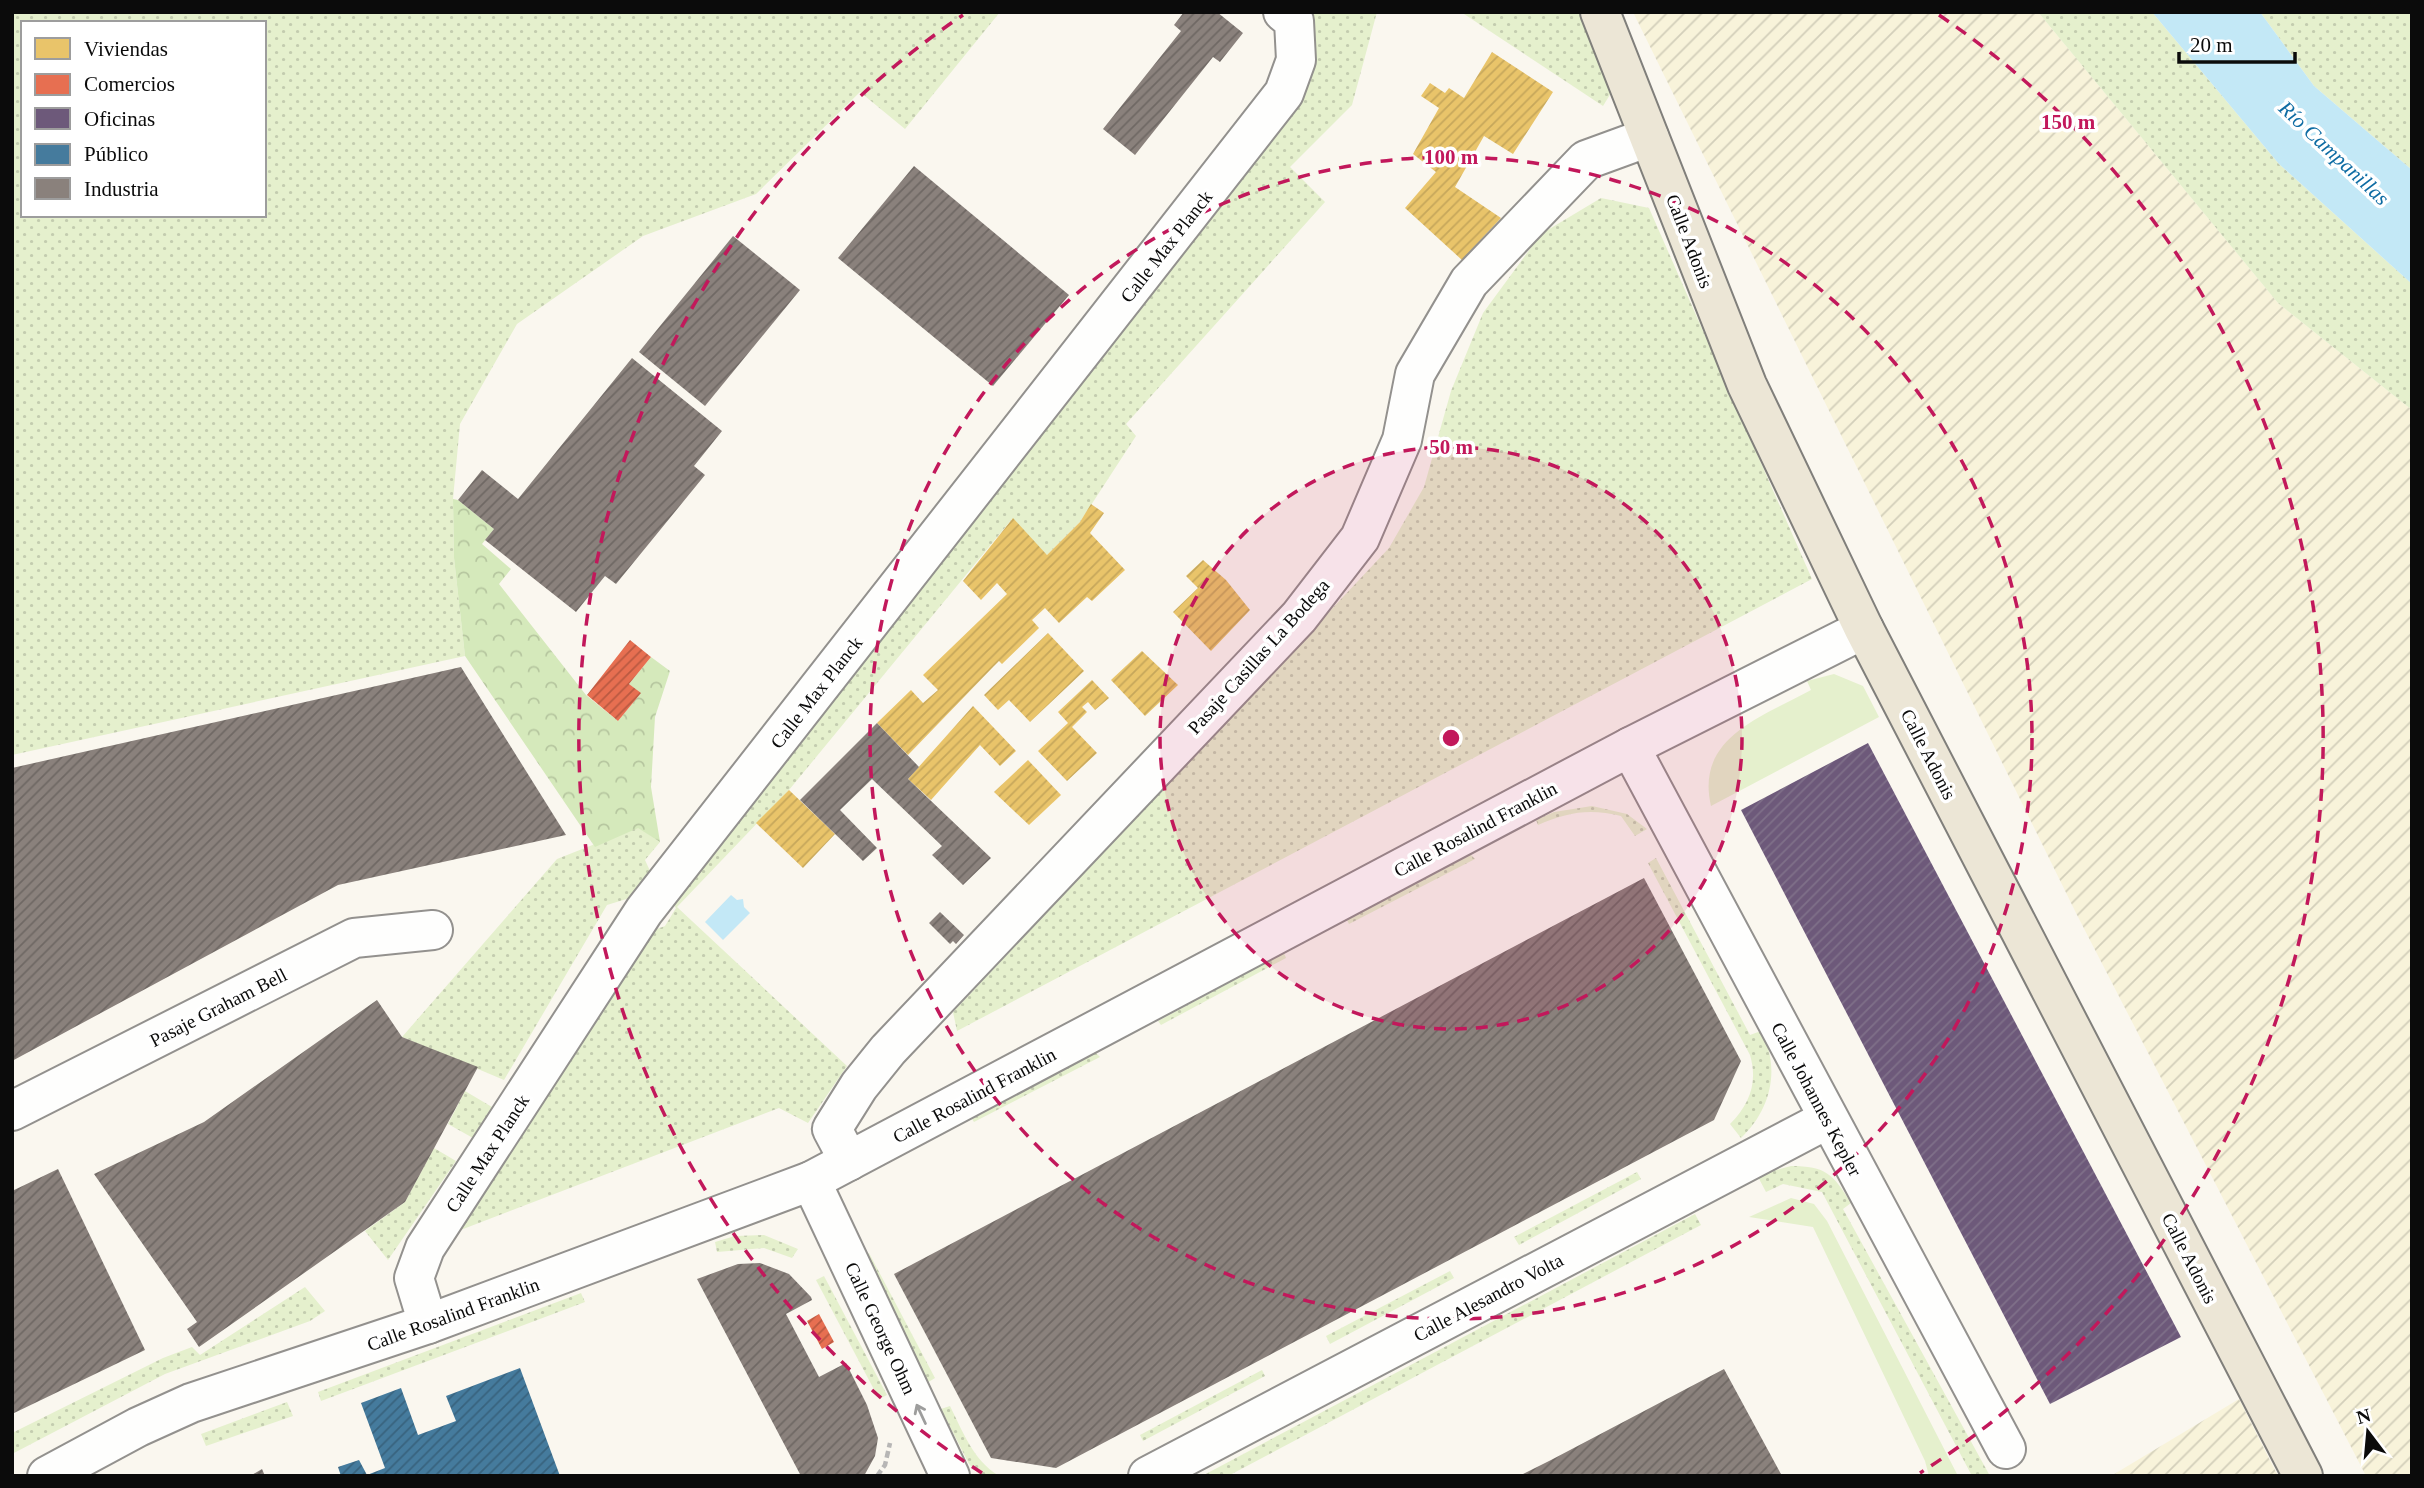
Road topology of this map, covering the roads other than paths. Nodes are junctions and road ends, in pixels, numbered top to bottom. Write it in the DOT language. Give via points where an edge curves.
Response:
graph roads {
  1 [pos="1283,12"];
  2 [pos="1600,12"];
  3 [pos="1649,137"];
  4 [pos="1864,629"];
  5 [pos="1630,747"];
  6 [pos="433,930"];
  7 [pos="12,1111"];
  8 [pos="1828,1119"];
  9 [pos="849,1161"];
  10 [pos="811,1181"];
  11 [pos="428,1324"];
  12 [pos="2006,1449"];
  13 [pos="47,1476"];
  14 [pos="950,1476"];
  15 [pos="1148,1476"];
  16 [pos="2303,1476"];
  1 -- 11 [label="street, Calle Max Planck" via="1294,21 1296,60 1284,93 644,911 425,1248 414,1278"];
  2 -- 3 [label="main road, Calle Adonis"];
  3 -- 4 [label="main road, Calle Adonis" via="1747,385"];
  3 -- 9 [label="street, Pasaje Casillas La Bodega" via="1586,160 1469,282 1415,374 1402,440 1360,538 1299,617 888,1050 832,1129"];
  4 -- 5 [label="street, Calle Rosalind Franklin"];
  4 -- 16 [label="main road, Calle Adonis"];
  5 -- 8 [label="street, Calle Johannes Kepler"];
  5 -- 9 [label="street, Calle Rosalind Franklin"];
  6 -- 7 [label="street, Pasaje Graham Bell" via="354,938"];
  8 -- 12 [label="street, Calle Johannes Kepler"];
  8 -- 15 [label="street, Calle Alesandro Volta"];
  9 -- 10 [label="street, Calle Rosalind Franklin"];
  10 -- 11 [label="street, Calle Rosalind Franklin"];
  14 -- 10 [label="street, Calle George Ohm, one-way"];
  11 -- 13 [label="street, Calle Rosalind Franklin" via="191,1403"];
}
